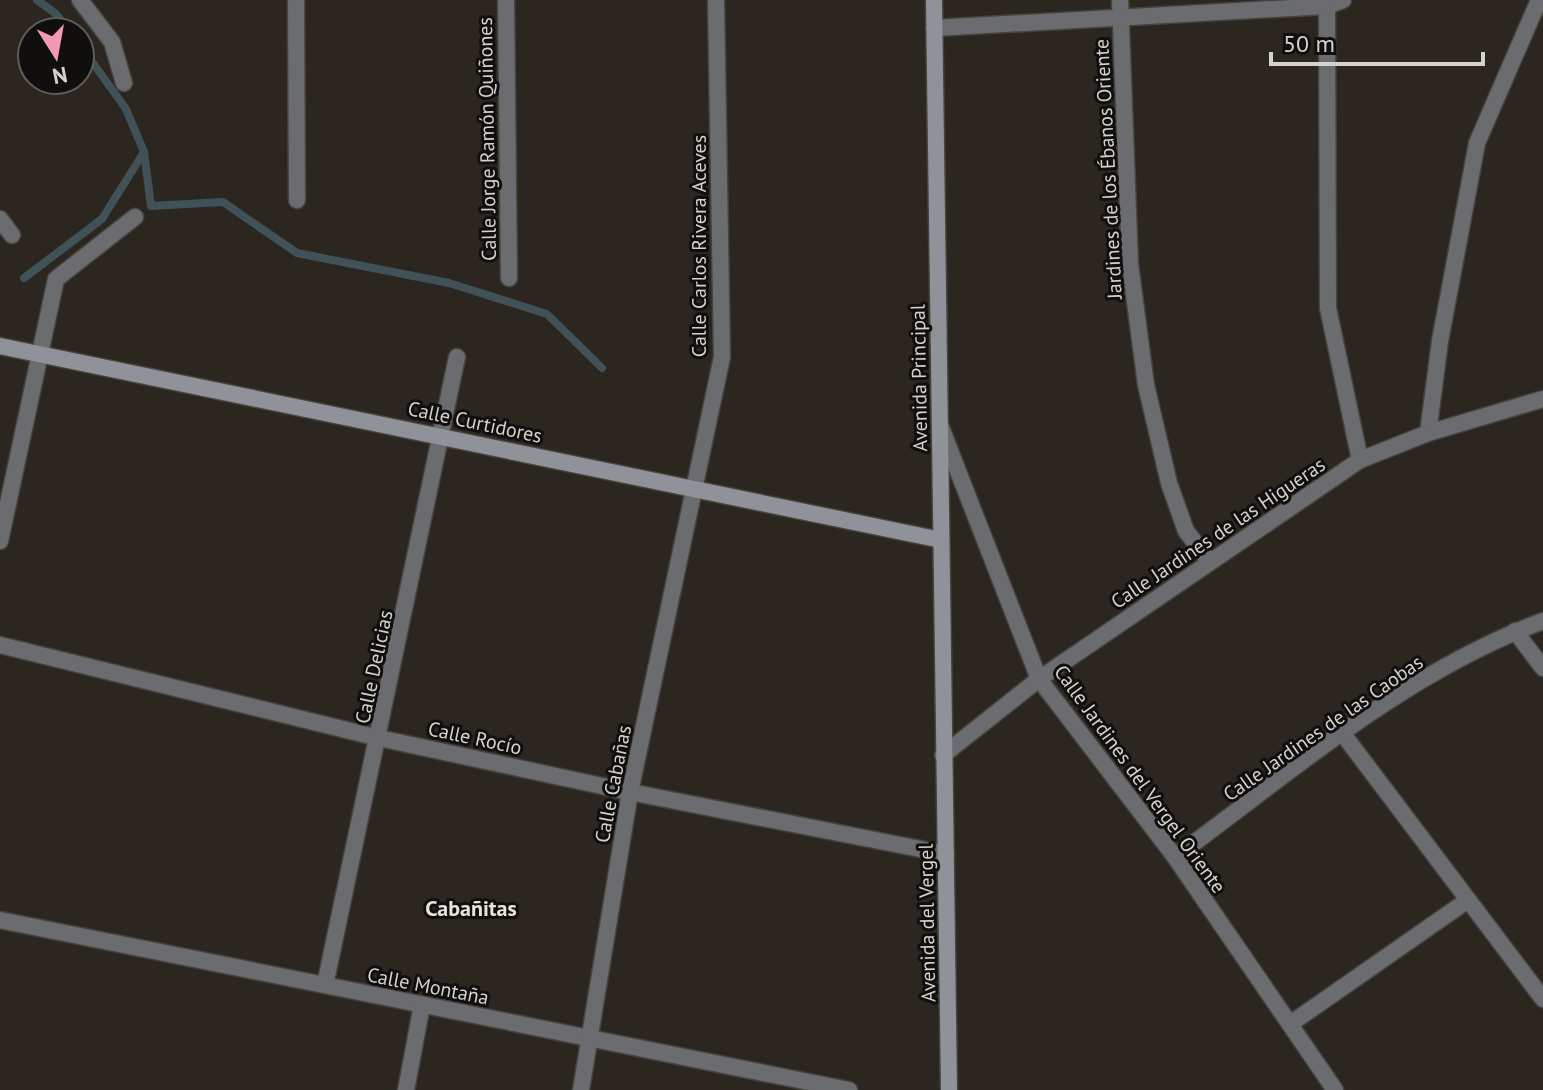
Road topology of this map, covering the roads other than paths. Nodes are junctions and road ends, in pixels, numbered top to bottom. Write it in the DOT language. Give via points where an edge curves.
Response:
graph roads {
  1 [pos="80,0"];
  2 [pos="296,0"];
  3 [pos="506,0"];
  4 [pos="716,0"];
  5 [pos="934,0"];
  6 [pos="1539,0"];
  7 [pos="1333,2"];
  8 [pos="1120,8"];
  9 [pos="934,28"];
  10 [pos="124,83"];
  11 [pos="297,200"];
  12 [pos="135,217"];
  13 [pos="0,219"];
  14 [pos="12,235"];
  15 [pos="509,278"];
  16 [pos="0,346"];
  17 [pos="39,351"];
  18 [pos="457,357"];
  19 [pos="1543,399"];
  20 [pos="939,424"];
  21 [pos="1428,433"];
  22 [pos="444,436"];
  23 [pos="1360,460"];
  24 [pos="694,488"];
  25 [pos="941,540"];
  26 [pos="0,541"];
  27 [pos="1210,562"];
  28 [pos="1543,621"];
  29 [pos="1515,631"];
  30 [pos="0,645"];
  31 [pos="1543,668"];
  32 [pos="1039,679"];
  33 [pos="1343,734"];
  34 [pos="379,738"];
  35 [pos="943,755"];
  36 [pos="630,792"];
  37 [pos="946,854"];
  38 [pos="1175,857"];
  39 [pos="1468,900"];
  40 [pos="0,920"];
  41 [pos="325,985"];
  42 [pos="1543,999"];
  43 [pos="422,1005"];
  44 [pos="1290,1024"];
  45 [pos="589,1038"];
  46 [pos="406,1090"];
  47 [pos="581,1090"];
  48 [pos="849,1090"];
  49 [pos="949,1090"];
  50 [pos="1335,1090"];
  1 -- 10 [label="street" via="112,42"];
  2 -- 11 [label="street"];
  3 -- 15 [label="street, Calle Jorge Ramón Quiñones"];
  4 -- 24 [label="street, Calle Carlos Rivera Aceves" via="722,357"];
  5 -- 9 [label="street, Avenida Principal"];
  6 -- 21 [label="street" via="1477,143"];
  7 -- 8 [label="street"];
  7 -- 23 [label="street" via="1328,308"];
  8 -- 9 [label="street"];
  8 -- 27 [label="street, Jardines de los Ébanos Oriente" via="1130,264 1146,385 1186,531"];
  9 -- 20 [label="street, Avenida Principal"];
  12 -- 17 [label="street" via="56,279"];
  13 -- 14 [label="street"];
  16 -- 17 [label="street, Calle Curtidores"];
  17 -- 22 [label="street, Calle Curtidores"];
  17 -- 26 [label="street"];
  18 -- 22 [label="street, Calle Delicias"];
  19 -- 21 [label="street, Calle Jardines de las Higueras"];
  20 -- 25 [label="street, Avenida Principal"];
  20 -- 32 [label="street, Calle Jardines del Vergel Oriente"];
  21 -- 23 [label="street, Calle Jardines de las Higueras"];
  22 -- 24 [label="street, Calle Curtidores"];
  22 -- 34 [label="street, Calle Delicias"];
  23 -- 27 [label="street, Calle Jardines de las Higueras"];
  24 -- 25 [label="street, Calle Curtidores"];
  24 -- 36 [label="street, Calle Cabañas"];
  25 -- 35 [label="street, Avenida Principal"];
  27 -- 32 [label="street, Calle Jardines de las Higueras"];
  28 -- 29 [label="street, Calle Jardines de las Caobas"];
  29 -- 31 [label="street"];
  29 -- 33 [label="street, Calle Jardines de las Caobas" via="1425,678"];
  30 -- 34 [label="street, Calle Rocío"];
  32 -- 35 [label="street, Calle Jardines de las Higueras"];
  32 -- 38 [label="street, Calle Jardines del Vergel Oriente"];
  33 -- 38 [label="street, Calle Jardines de las Caobas"];
  33 -- 39 [label="street"];
  34 -- 36 [label="street, Calle Rocío"];
  34 -- 41 [label="street, Calle Delicias"];
  35 -- 37 [label="street, Avenida del Vergel"];
  36 -- 37 [label="street, Calle Rocío"];
  36 -- 45 [label="street, Calle Cabañas"];
  37 -- 49 [label="street, Avenida del Vergel"];
  38 -- 44 [label="street, Calle Jardines del Vergel Oriente"];
  39 -- 42 [label="street"];
  39 -- 44 [label="street"];
  40 -- 41 [label="street, Calle Montaña"];
  41 -- 43 [label="street, Calle Montaña"];
  43 -- 45 [label="street, Calle Montaña"];
  43 -- 46 [label="street"];
  44 -- 50 [label="street, Calle Jardines del Vergel Oriente"];
  45 -- 47 [label="street, Calle Cabañas"];
  45 -- 48 [label="street, Calle Montaña"];
}
